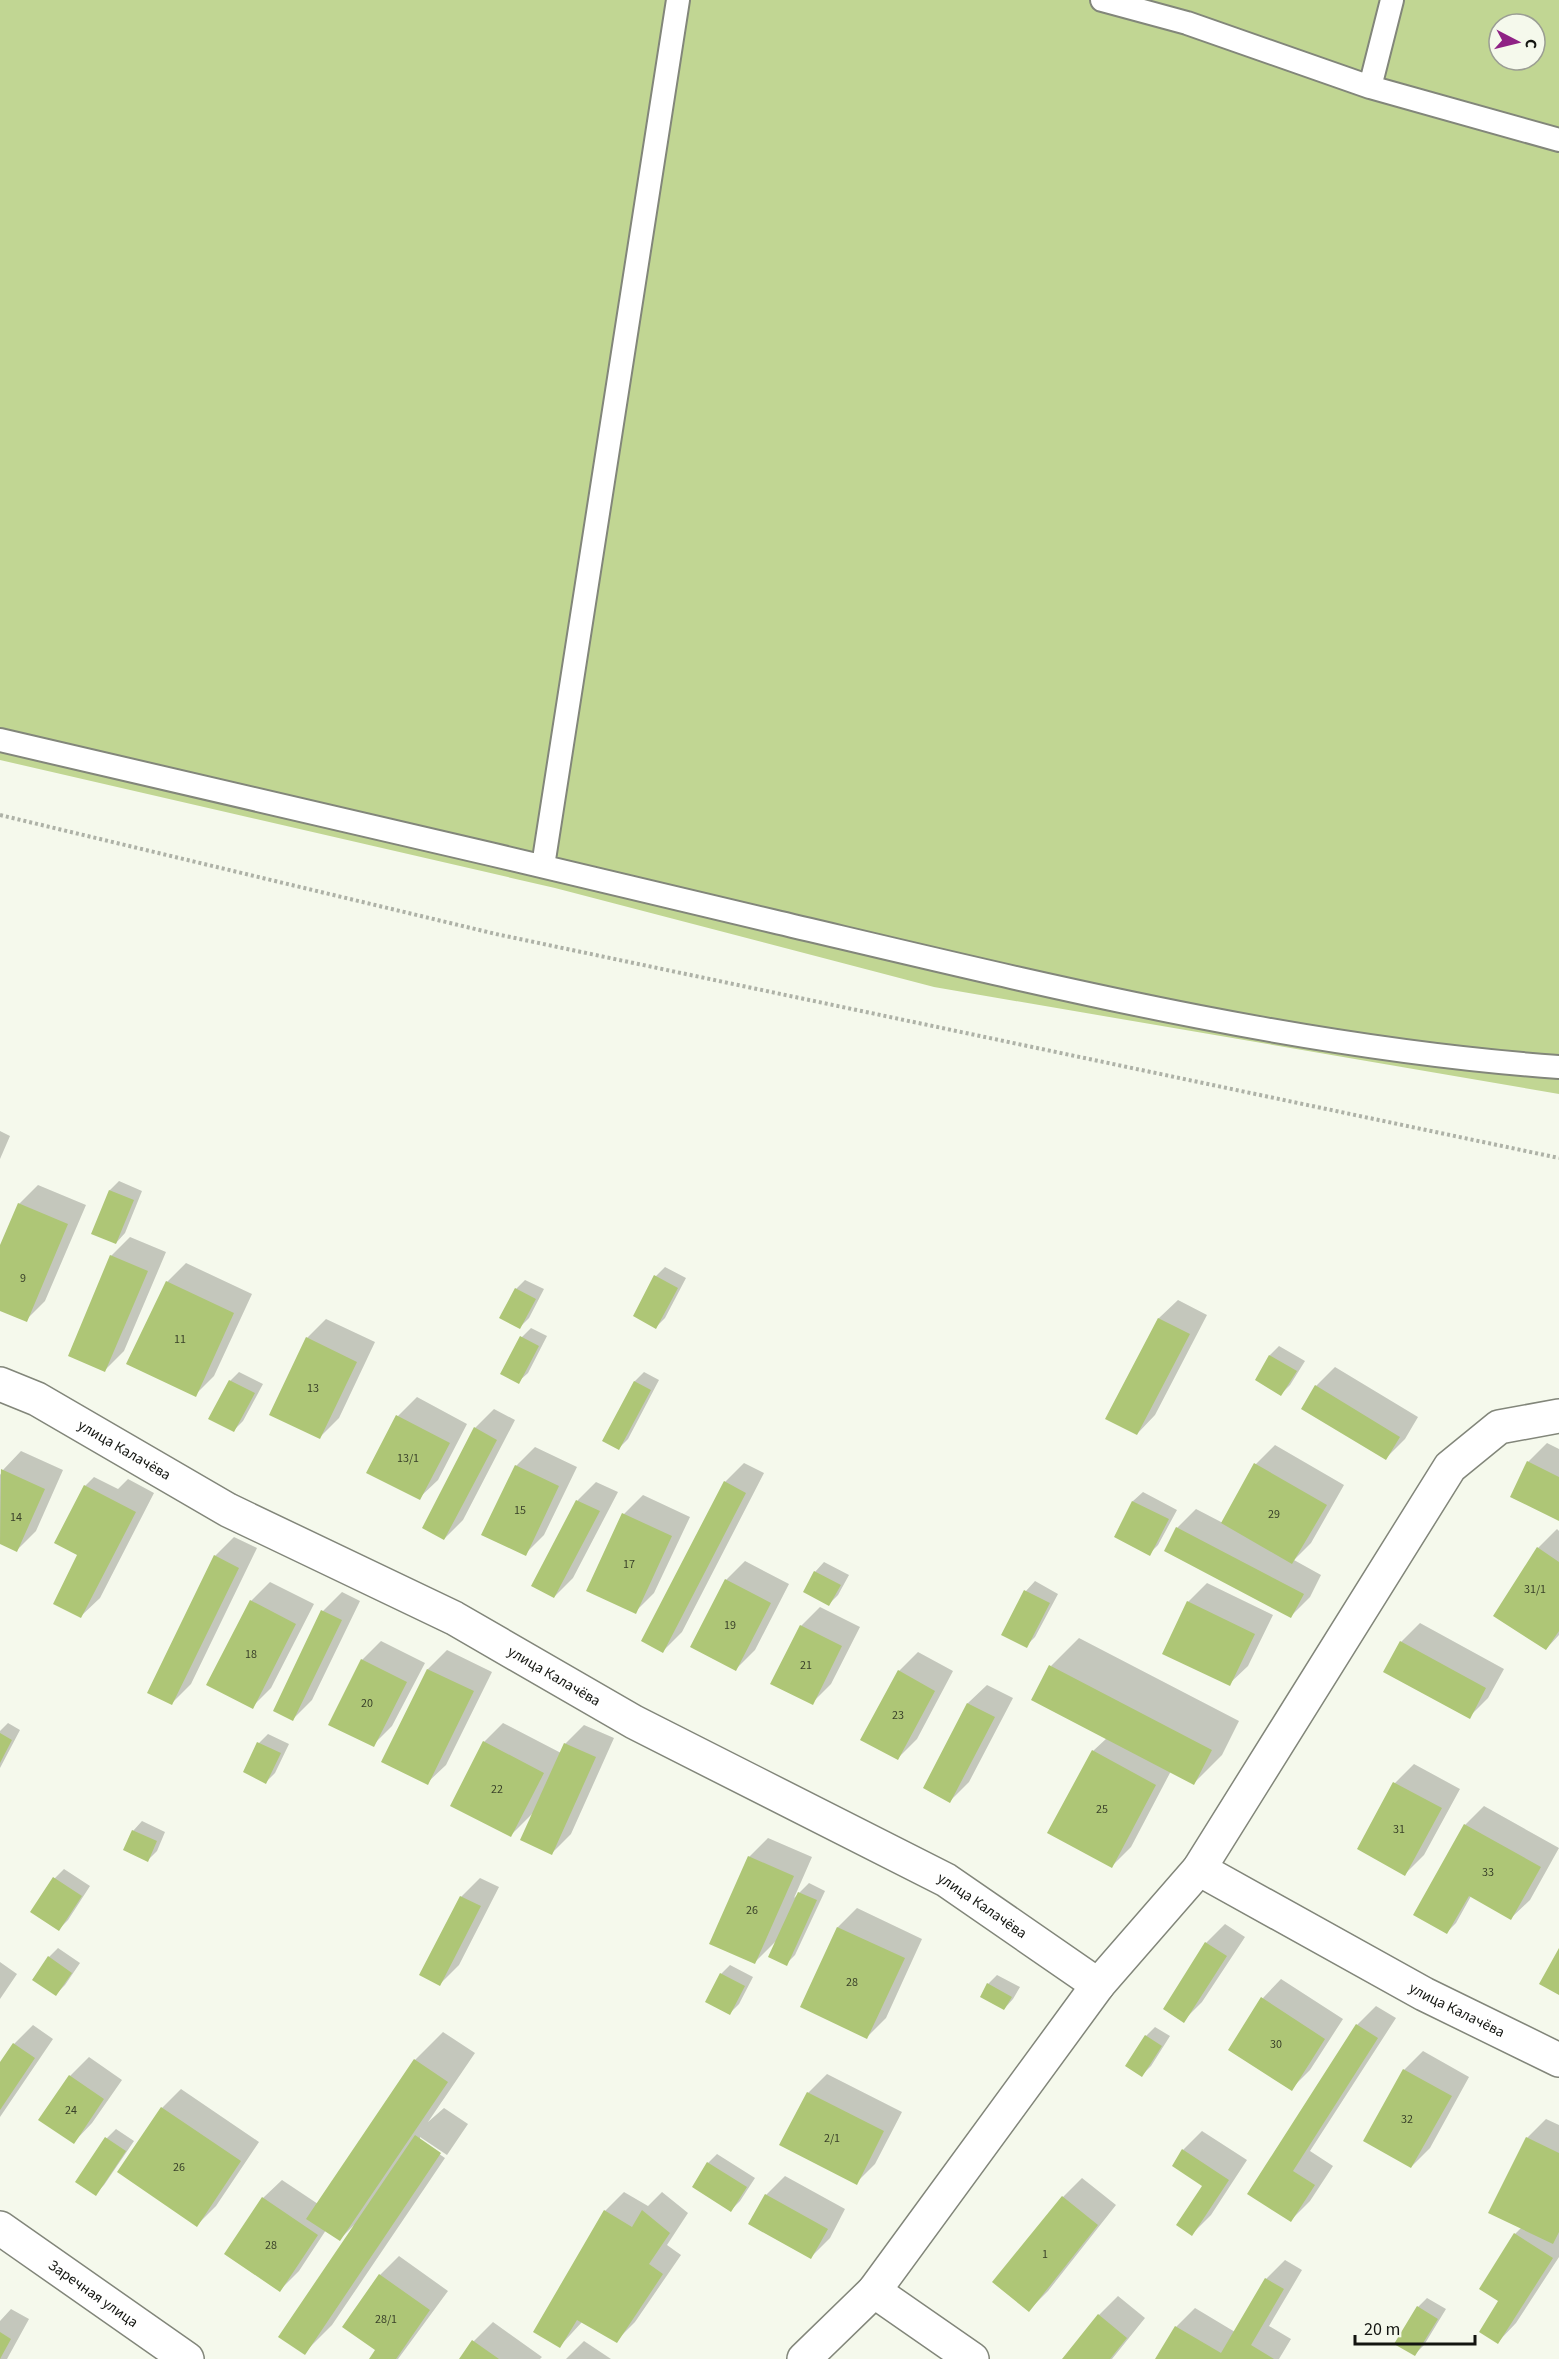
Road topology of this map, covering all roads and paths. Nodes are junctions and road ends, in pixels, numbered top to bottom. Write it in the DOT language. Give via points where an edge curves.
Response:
graph roads {
  1 [pos="678,0"];
  2 [pos="1101,0"];
  3 [pos="1392,0"];
  4 [pos="1370,87"];
  5 [pos="1559,140"];
  6 [pos="0,740"];
  7 [pos="0,815"];
  8 [pos="543,866"];
  9 [pos="1559,1067"];
  10 [pos="1559,1158"];
  11 [pos="0,1384"];
  12 [pos="1558,1416"];
  13 [pos="1198,1869"];
  14 [pos="1098,1985"];
  15 [pos="1559,2060"];
  16 [pos="0,2228"];
  17 [pos="874,2291"];
  18 [pos="187,2359"];
  19 [pos="804,2359"];
  20 [pos="972,2359"];
  1 -- 8 [label="lane"];
  2 -- 4 [label="lane" via="1187,23"];
  3 -- 4 [label="lane"];
  4 -- 5 [label="lane"];
  6 -- 8 [label="lane"];
  7 -- 10 [label="path" via="496,934"];
  8 -- 9 [label="lane" via="1045,986 1264,1029 1470,1061"];
  11 -- 14 [label="street, улица Калачёва" via="37,1400 228,1510 454,1618 634,1722 946,1880"];
  12 -- 13 [label="street" via="1499,1427 1450,1467"];
  13 -- 14 [label="street"];
  13 -- 15 [label="street, улица Калачёва" via="1424,1994"];
  14 -- 17 [label="street"];
  16 -- 18 [label="street, Заречная улица"];
  17 -- 19 [label="street"];
  17 -- 20 [label="street"];
}
